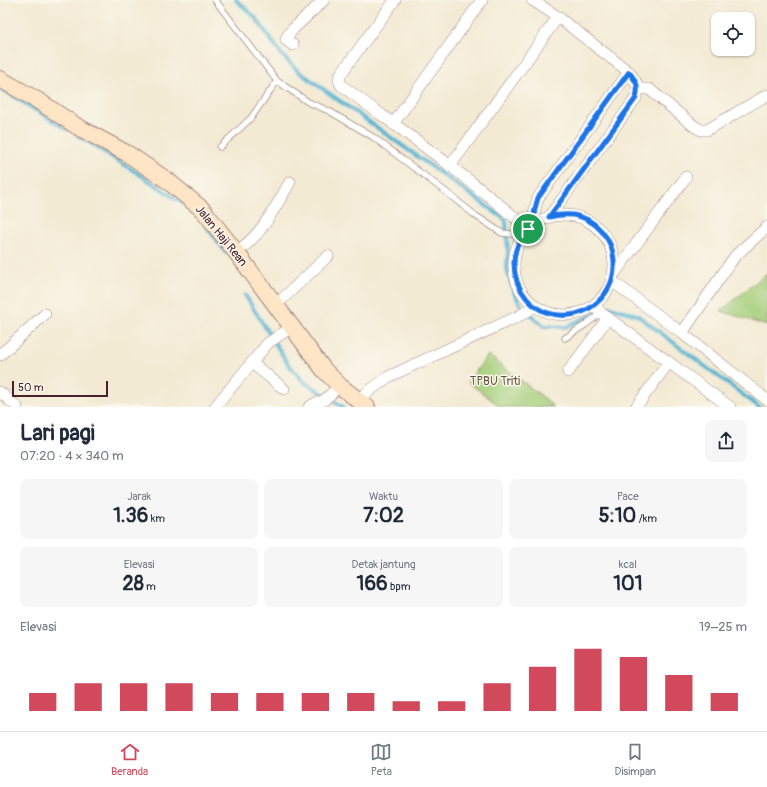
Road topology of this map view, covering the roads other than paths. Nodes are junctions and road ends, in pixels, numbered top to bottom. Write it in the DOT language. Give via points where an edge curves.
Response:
graph roads {
  1 [pos="215,0"];
  2 [pos="324,0"];
  3 [pos="395,0"];
  4 [pos="482,0"];
  5 [pos="532,0"];
  6 [pos="558,17"];
  7 [pos="293,45"];
  8 [pos="629,72"];
  9 [pos="0,79"];
  10 [pos="277,81"];
  11 [pos="638,88"];
  12 [pos="767,95"];
  13 [pos="393,124"];
  14 [pos="220,147"];
  15 [pos="450,166"];
  16 [pos="686,177"];
  17 [pos="290,182"];
  18 [pos="549,217"];
  19 [pos="531,227"];
  20 [pos="767,227"];
  21 [pos="236,252"];
  22 [pos="328,256"];
  23 [pos="613,277"];
  24 [pos="276,305"];
  25 [pos="535,306"];
  26 [pos="601,312"];
  27 [pos="45,314"];
  28 [pos="285,331"];
  29 [pos="682,333"];
  30 [pos="565,338"];
  31 [pos="0,355"];
  32 [pos="669,362"];
  33 [pos="252,363"];
  34 [pos="568,372"];
  35 [pos="284,389"];
  36 [pos="0,392"];
  37 [pos="324,399"];
  38 [pos="767,400"];
  39 [pos="362,403"];
  40 [pos="724,405"];
  41 [pos="17,407"];
  42 [pos="216,407"];
  43 [pos="636,407"];
  1 -- 10 [label="lane"];
  2 -- 7 [label="street" via="286,38"];
  3 -- 13 [label="street" via="338,80 341,85"];
  4 -- 13 [label="street"];
  5 -- 6 [label="street"];
  6 -- 8 [label="street"];
  6 -- 15 [label="street"];
  8 -- 11 [label="street"];
  8 -- 19 [label="street" via="538,198"];
  9 -- 21 [label="street, Jalan Haji Rean" via="128,154 168,181 203,210"];
  10 -- 14 [label="lane" via="251,118"];
  10 -- 19 [label="lane" via="308,102 374,137 502,233 512,234"];
  11 -- 12 [label="street" via="649,89 701,130 707,130"];
  11 -- 18 [label="street" via="636,98"];
  13 -- 15 [label="street"];
  15 -- 19 [label="street"];
  16 -- 23 [label="street"];
  17 -- 21 [label="street" via="264,225"];
  18 -- 19 [label="street"];
  18 -- 23 [label="street" via="561,214 574,215 587,219 597,227 606,236 612,248"];
  19 -- 25 [label="street" via="517,246 514,272 517,285"];
  20 -- 29 [label="street" via="735,256"];
  21 -- 24 [label="street, Jalan Haji Rean"];
  22 -- 24 [label="street"];
  23 -- 26 [label="street" via="602,298"];
  23 -- 29 [label="street"];
  24 -- 28 [label="street, Jalan Haji Rean"];
  25 -- 26 [label="street" via="558,315 571,315 583,311"];
  25 -- 39 [label="street" via="521,316 388,377"];
  26 -- 30 [label="lane"];
  26 -- 32 [label="street"];
  26 -- 34 [label="street"];
  27 -- 31 [label="street"];
  28 -- 33 [label="street" via="268,343"];
  28 -- 37 [label="street, Jalan Haji Rean" via="324,370"];
  29 -- 38 [label="street"];
  32 -- 40 [label="street"];
  32 -- 43 [label="street"];
  33 -- 35 [label="street"];
  33 -- 42 [label="street"];
  36 -- 41 [label="street"];
  37 -- 39 [label="street, Jalan Haji Rean"];
}
